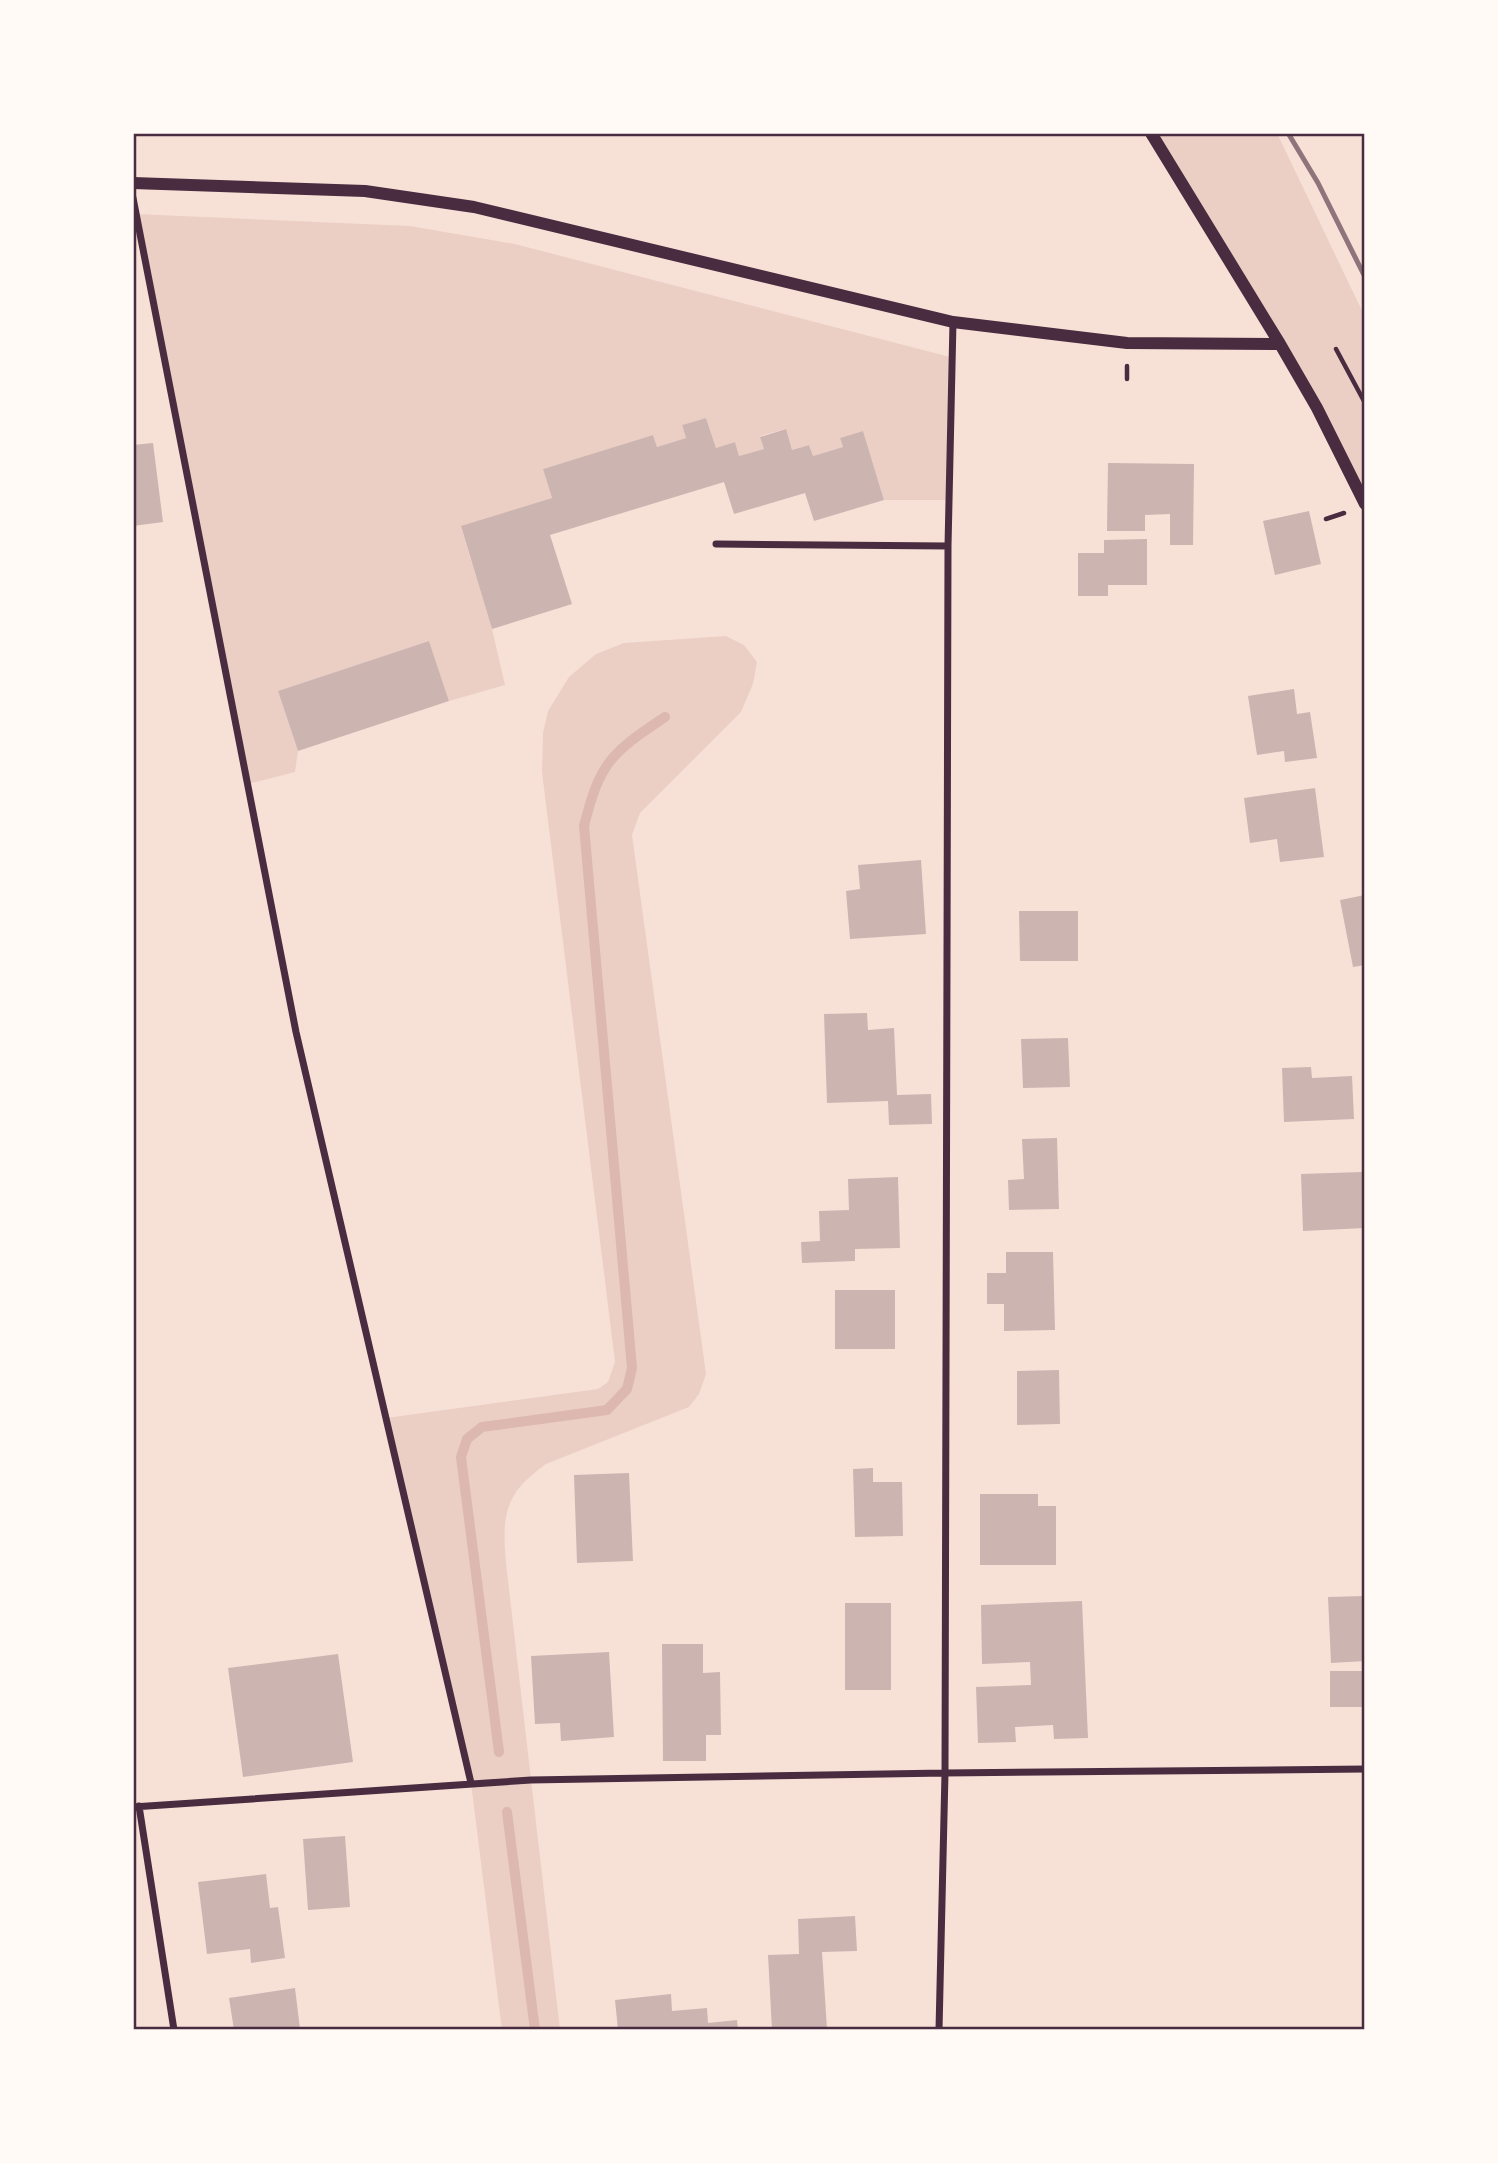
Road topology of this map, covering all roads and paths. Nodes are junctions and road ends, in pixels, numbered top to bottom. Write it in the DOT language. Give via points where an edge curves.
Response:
graph roads {
  1 [pos="1151,133"];
  2 [pos="133,183"];
  3 [pos="133,198"];
  4 [pos="953,322"];
  5 [pos="1280,344"];
  6 [pos="1336,349"];
  7 [pos="1365,403"];
  8 [pos="1365,504"];
  9 [pos="716,544"];
  10 [pos="948,546"];
  11 [pos="1365,1769"];
  12 [pos="945,1773"];
  13 [pos="471,1783"];
  14 [pos="136,1806"];
  15 [pos="174,2030"];
  16 [pos="939,2030"];
  1 -- 5 [label="street"];
  2 -- 4 [label="street" via="365,191 474,207"];
  3 -- 13 [label="street" via="296,1032"];
  4 -- 5 [label="street" via="1127,343"];
  4 -- 10 [label="street"];
  5 -- 8 [label="street"];
  6 -- 7 [label="path"];
  9 -- 10 [label="street"];
  10 -- 12 [label="street"];
  11 -- 12 [label="street"];
  12 -- 13 [label="street"];
  12 -- 16 [label="street"];
  13 -- 14 [label="street"];
  14 -- 15 [label="street"];
}
